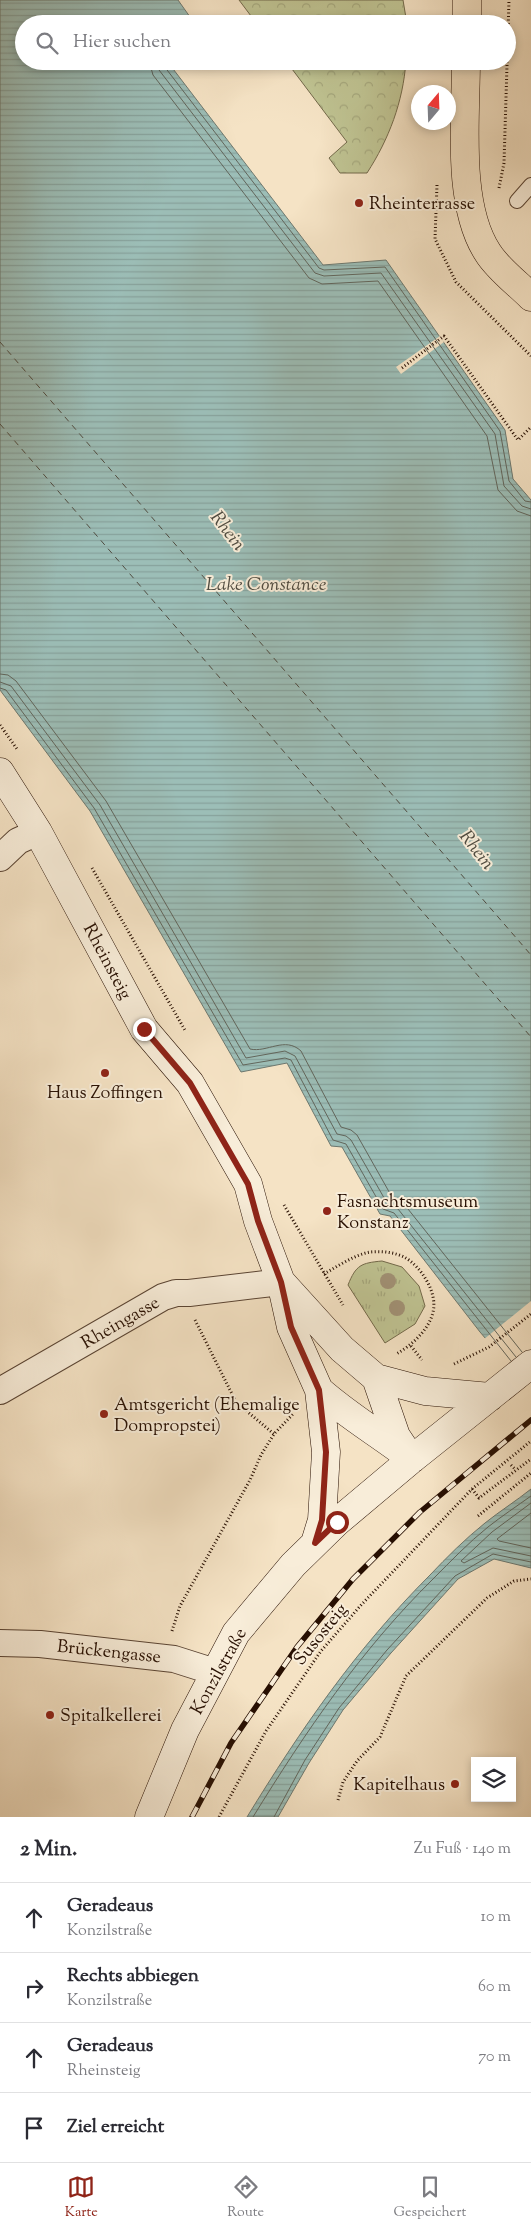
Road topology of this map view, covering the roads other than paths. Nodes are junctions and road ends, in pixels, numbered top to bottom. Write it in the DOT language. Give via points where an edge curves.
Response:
graph roads {
  1 [pos="467,0"];
  2 [pos="467,15"];
  3 [pos="466,70"];
  4 [pos="531,185"];
  5 [pos="517,202"];
  6 [pos="531,297"];
  7 [pos="0,772"];
  8 [pos="38,832"];
  9 [pos="0,858"];
  10 [pos="281,1282"];
  11 [pos="524,1371"];
  12 [pos="376,1378"];
  13 [pos="319,1390"];
  14 [pos="0,1391"];
  15 [pos="490,1396"];
  16 [pos="412,1459"];
  17 [pos="315,1543"];
  18 [pos="0,1644"];
  19 [pos="215,1672"];
  20 [pos="149,1817"];
  1 -- 2 [label="main road"];
  3 -- 6 [label="main road" via="466,157 469,204 475,232 489,255"];
  4 -- 5 [label="lane"];
  7 -- 8 [label="main road, Rheinsteig"];
  8 -- 9 [label="street" via="18,842"];
  8 -- 10 [label="main road, Rheinsteig" via="144,1029 190,1083 248,1184"];
  10 -- 12 [label="main road" via="342,1350"];
  10 -- 13 [label="main road, Konzilstraße" via="291,1327"];
  10 -- 14 [label="street, Rheingasse" via="163,1297"];
  11 -- 15 [label="main road, Konzilstraße"];
  12 -- 15 [label="main road" via="425,1391"];
  12 -- 16 [label="main road" via="396,1436"];
  13 -- 16 [label="main road, Konzilstraße" via="344,1412"];
  13 -- 17 [label="main road, Konzilstraße" via="326,1452 322,1520"];
  15 -- 16 [label="main road, Konzilstraße"];
  16 -- 17 [label="main road, Konzilstraße"];
  17 -- 19 [label="main road, Konzilstraße" via="236,1633"];
  18 -- 19 [label="street, Brückengasse" via="40,1644 174,1658"];
  19 -- 20 [label="main road, Konzilstraße" via="185,1730"];
}
